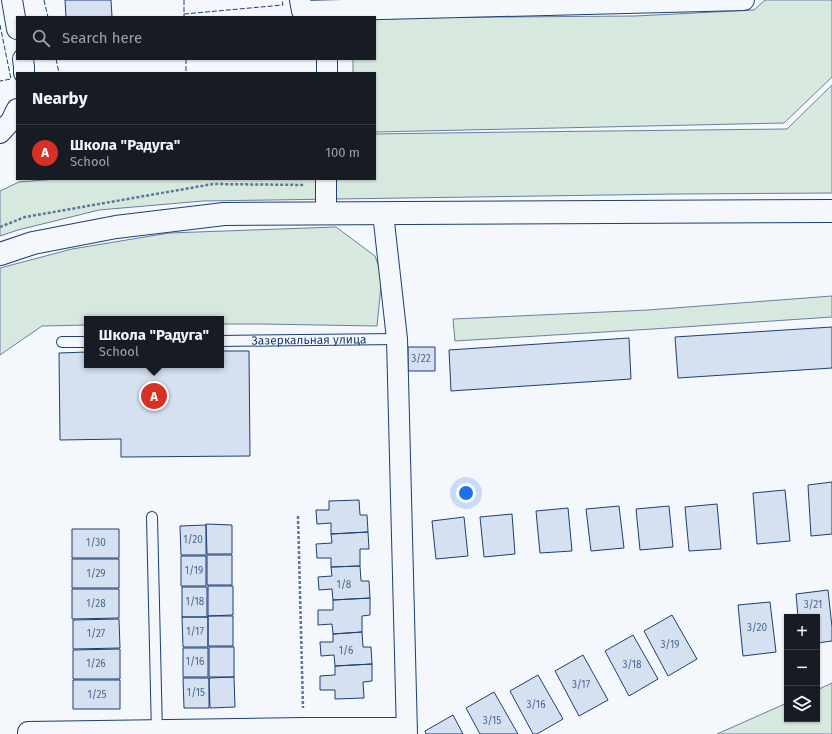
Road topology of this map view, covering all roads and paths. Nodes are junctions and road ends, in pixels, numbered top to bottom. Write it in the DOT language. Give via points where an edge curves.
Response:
graph roads {
  1 [pos="12,0"];
  2 [pos="744,0"];
  3 [pos="303,9"];
  4 [pos="16,23"];
  5 [pos="23,60"];
  6 [pos="327,60"];
  7 [pos="24,72"];
  8 [pos="327,72"];
  9 [pos="16,111"];
  10 [pos="0,133"];
  11 [pos="326,182"];
  12 [pos="832,211"];
  13 [pos="383,213"];
  14 [pos="326,214"];
  15 [pos="0,227"];
  16 [pos="0,254"];
  17 [pos="397,339"];
  18 [pos="224,340"];
  19 [pos="62,342"];
  20 [pos="84,342"];
  21 [pos="298,516"];
  22 [pos="152,517"];
  23 [pos="304,728"];
  24 [pos="407,731"];
  25 [pos="28,732"];
  26 [pos="157,732"];
  1 -- 4 [label="street"];
  2 -- 3 [label="street"];
  5 -- 7 [label="street"];
  6 -- 8 [label="street"];
  9 -- 10 [label="street"];
  11 -- 14 [label="street"];
  11 -- 15 [label="path" via="213,184 25,217"];
  12 -- 13 [label="street"];
  13 -- 14 [label="street"];
  13 -- 17 [label="street"];
  14 -- 16 [label="street" via="224,214 116,227 33,243"];
  17 -- 18 [label="lane, Зазеркальная улица"];
  17 -- 24 [label="street"];
  19 -- 20 [label="lane"];
  21 -- 23 [label="path"];
  22 -- 26 [label="lane"];
  23 -- 24 [label="street"];
  23 -- 26 [label="street"];
  25 -- 26 [label="street"];
}
